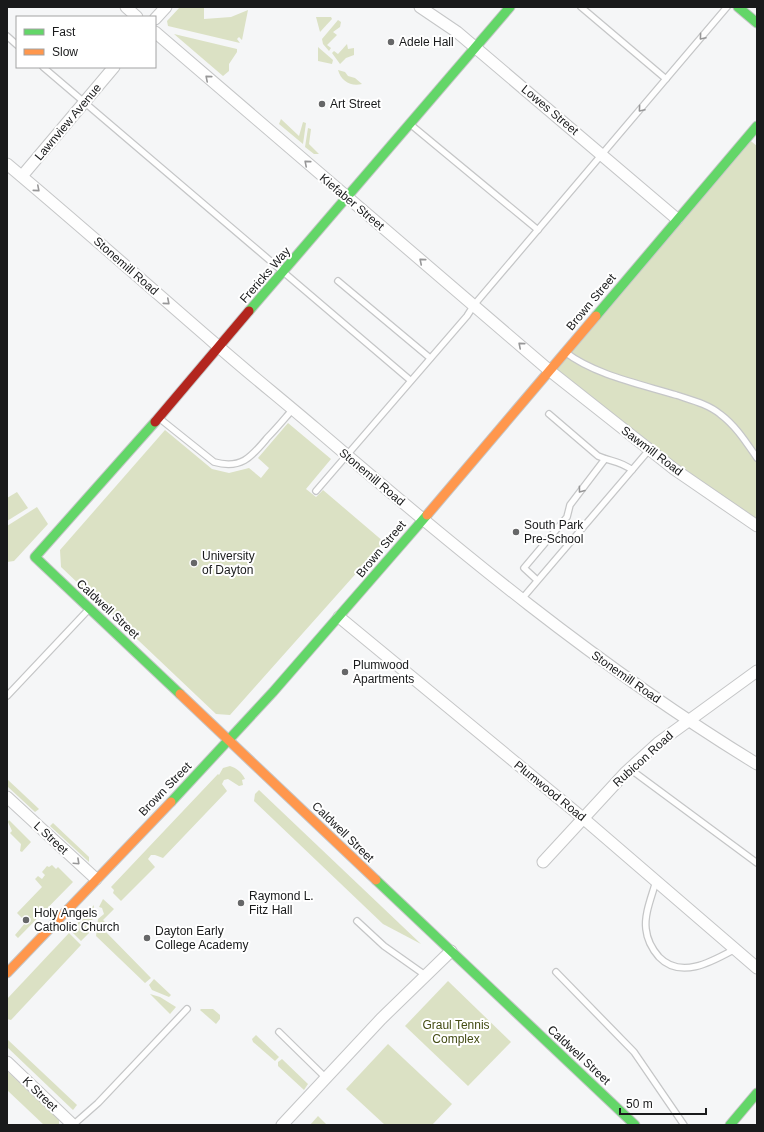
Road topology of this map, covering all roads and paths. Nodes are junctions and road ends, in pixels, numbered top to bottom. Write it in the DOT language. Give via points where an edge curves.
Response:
graph roads {
  1 [pos="126,7"];
  2 [pos="166,7"];
  3 [pos="420,7"];
  4 [pos="510,7"];
  5 [pos="581,7"];
  6 [pos="727,7"];
  7 [pos="738,7"];
  8 [pos="136,16"];
  9 [pos="156,19"];
  10 [pos="757,23"];
  11 [pos="156,33"];
  12 [pos="7,36"];
  13 [pos="16,44"];
  14 [pos="476,47"];
  15 [pos="44,68"];
  16 [pos="113,68"];
  17 [pos="666,80"];
  18 [pos="84,103"];
  19 [pos="410,124"];
  20 [pos="755,130"];
  21 [pos="602,154"];
  22 [pos="7,164"];
  23 [pos="22,176"];
  24 [pos="347,197"];
  25 [pos="677,219"];
  26 [pos="538,230"];
  27 [pos="283,272"];
  28 [pos="338,281"];
  29 [pos="474,305"];
  30 [pos="219,347"];
  31 [pos="565,352"];
  32 [pos="430,358"];
  33 [pos="550,371"];
  34 [pos="410,380"];
  35 [pos="293,409"];
  36 [pos="549,414"];
  37 [pos="159,418"];
  38 [pos="649,450"];
  39 [pos="346,455"];
  40 [pos="757,458"];
  41 [pos="605,459"];
  42 [pos="632,470"];
  43 [pos="316,491"];
  44 [pos="422,519"];
  45 [pos="757,526"];
  46 [pos="36,557"];
  47 [pos="537,580"];
  48 [pos="521,600"];
  49 [pos="90,608"];
  50 [pos="339,617"];
  51 [pos="757,671"];
  52 [pos="7,696"];
  53 [pos="688,721"];
  54 [pos="228,741"];
  55 [pos="757,764"];
  56 [pos="630,768"];
  57 [pos="7,797"];
  58 [pos="584,819"];
  59 [pos="543,862"];
  60 [pos="757,863"];
  61 [pos="96,879"];
  62 [pos="656,881"];
  63 [pos="357,921"];
  64 [pos="735,949"];
  65 [pos="451,951"];
  66 [pos="756,966"];
  67 [pos="556,972"];
  68 [pos="7,973"];
  69 [pos="426,975"];
  70 [pos="187,1009"];
  71 [pos="279,1032"];
  72 [pos="7,1062"];
  73 [pos="326,1078"];
  74 [pos="757,1093"];
  75 [pos="73,1125"];
  76 [pos="282,1125"];
  77 [pos="635,1125"];
  78 [pos="684,1125"];
  79 [pos="730,1125"];
  1 -- 8 [label="street"];
  2 -- 9 [label="street"];
  3 -- 14 [label="street, Lowes Street"];
  4 -- 14 [label="street, Frericks Way"];
  5 -- 17 [label="lane"];
  6 -- 17 [label="lane, one-way"];
  7 -- 10 [label="street"];
  24 -- 11 [label="street, Kiefaber Street, one-way"];
  12 -- 13 [label="lane"];
  14 -- 19 [label="street, Frericks Way"];
  14 -- 21 [label="street, Lowes Street"];
  15 -- 18 [label="lane"];
  16 -- 18 [label="street, Lawnview Avenue"];
  17 -- 21 [label="lane, one-way"];
  18 -- 23 [label="street, Lawnview Avenue"];
  18 -- 27 [label="lane"];
  19 -- 24 [label="street, Frericks Way"];
  19 -- 26 [label="lane"];
  20 -- 25 [label="street, Brown Street"];
  21 -- 25 [label="street, Lowes Street"];
  21 -- 26 [label="lane"];
  22 -- 23 [label="street, Stonemill Road"];
  23 -- 30 [label="street, Stonemill Road, one-way"];
  24 -- 27 [label="street, Frericks Way"];
  29 -- 24 [label="street, Kiefaber Street, one-way"];
  25 -- 31 [label="street, Brown Street"];
  26 -- 29 [label="lane"];
  27 -- 30 [label="street, Frericks Way"];
  27 -- 34 [label="lane"];
  28 -- 32 [label="lane"];
  29 -- 32 [label="lane"];
  33 -- 29 [label="street, Kiefaber Street, one-way"];
  30 -- 35 [label="street, Stonemill Road"];
  30 -- 37 [label="street, Frericks Way"];
  31 -- 33 [label="street, Brown Street"];
  31 -- 40 [label="lane" via="596,369 713,410 731,422"];
  32 -- 34 [label="lane"];
  33 -- 38 [label="street, Sawmill Road"];
  33 -- 44 [label="street, Brown Street"];
  34 -- 39 [label="lane"];
  35 -- 37 [label="lane" via="251,457 233,465 214,462"];
  35 -- 39 [label="street, Stonemill Road"];
  36 -- 41 [label="lane"];
  37 -- 46 [label="street, Frericks Way"];
  38 -- 42 [label="lane"];
  38 -- 45 [label="street, Sawmill Road"];
  39 -- 43 [label="lane"];
  39 -- 44 [label="street, Stonemill Road"];
  41 -- 42 [label="lane" via="623,463"];
  41 -- 47 [label="lane, one-way" via="570,505 567,517 524,568"];
  42 -- 47 [label="lane"];
  44 -- 48 [label="street, Stonemill Road"];
  44 -- 50 [label="street, Brown Street"];
  46 -- 49 [label="street, Caldwell Street"];
  47 -- 48 [label="lane"];
  48 -- 53 [label="street, Stonemill Road"];
  49 -- 52 [label="lane"];
  49 -- 54 [label="street, Caldwell Street"];
  50 -- 54 [label="street, Brown Street"];
  50 -- 58 [label="street, Plumwood Road"];
  51 -- 53 [label="street, Rubicon Road"];
  53 -- 55 [label="street, Stonemill Road"];
  53 -- 56 [label="street, Rubicon Road"];
  54 -- 61 [label="street, Brown Street"];
  54 -- 65 [label="street, Caldwell Street"];
  56 -- 58 [label="street, Rubicon Road"];
  56 -- 60 [label="lane"];
  57 -- 61 [label="street, L Street, one-way"];
  58 -- 59 [label="street, Rubicon Road"];
  58 -- 62 [label="street, Plumwood Road"];
  61 -- 68 [label="street, Brown Street"];
  62 -- 64 [label="street, Plumwood Road"];
  62 -- 64 [label="lane" via="646,929 649,941 661,959 671,965 687,968 712,962"];
  63 -- 69 [label="lane" via="384,946"];
  64 -- 66 [label="street, Plumwood Road"];
  65 -- 69 [label="street"];
  65 -- 77 [label="street, Caldwell Street"];
  67 -- 78 [label="lane" via="634,1052"];
  69 -- 73 [label="street"];
  70 -- 75 [label="lane" via="98,1103"];
  71 -- 73 [label="lane"];
  72 -- 75 [label="street, K Street"];
  73 -- 76 [label="street"];
  74 -- 79 [label="street"];
}
